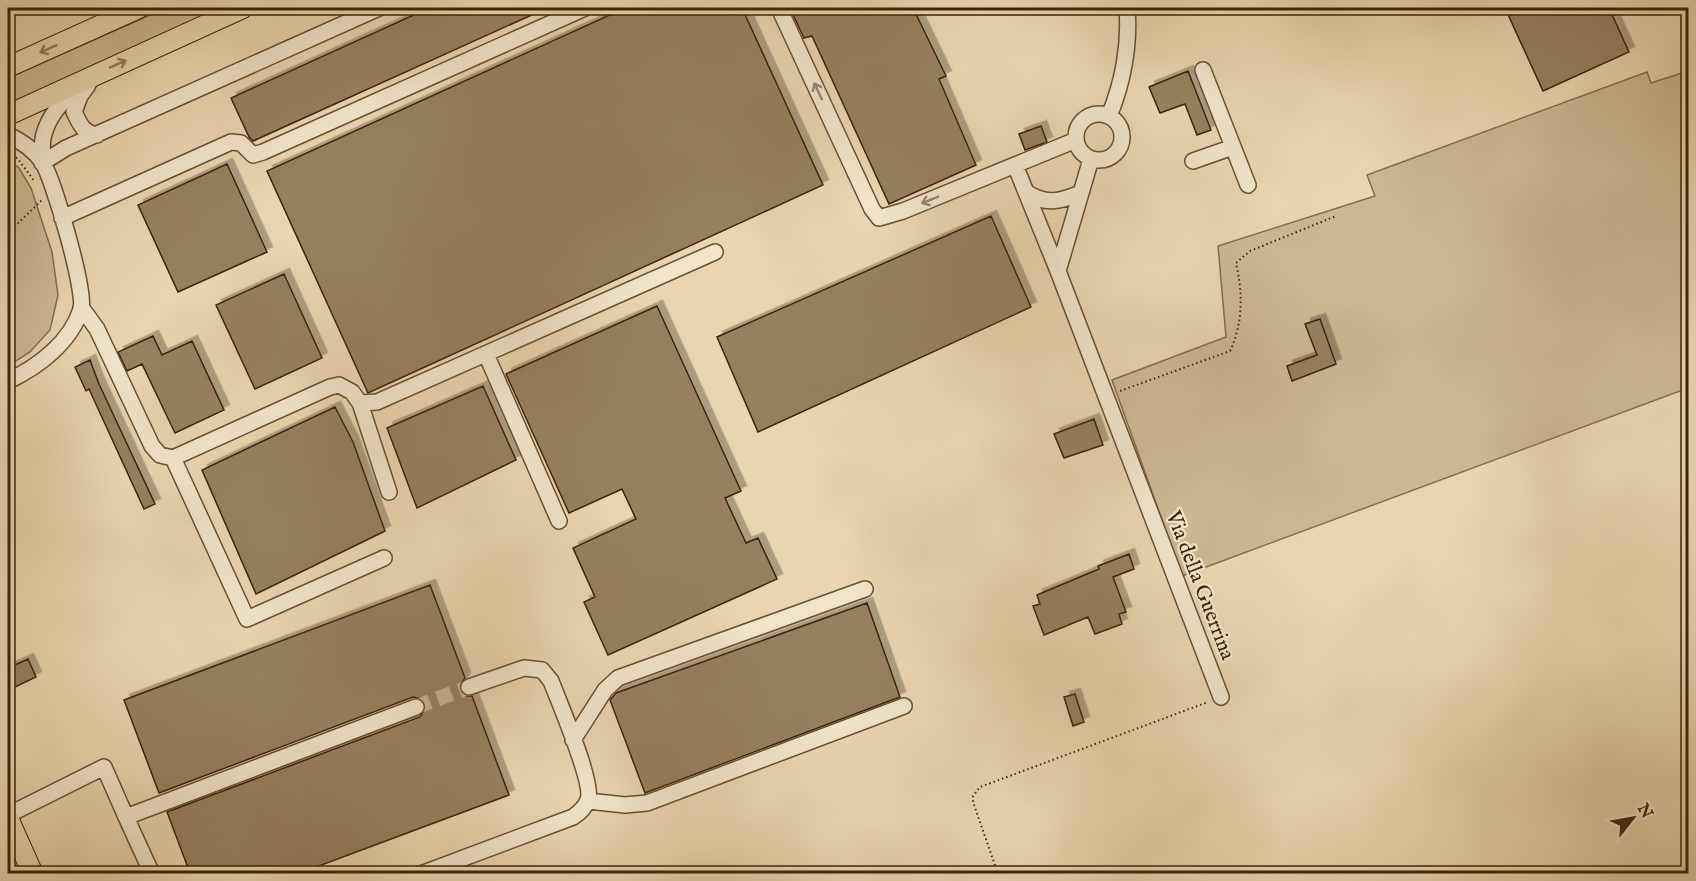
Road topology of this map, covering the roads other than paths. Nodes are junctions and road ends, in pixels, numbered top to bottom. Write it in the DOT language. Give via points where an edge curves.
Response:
graph roads {
  1 [pos="139,8"];
  2 [pos="243,8"];
  3 [pos="379,8"];
  4 [pos="585,8"];
  5 [pos="779,8"];
  6 [pos="1127,8"];
  7 [pos="8,67"];
  8 [pos="1203,70"];
  9 [pos="94,75"];
  10 [pos="8,115"];
  11 [pos="1109,116"];
  12 [pos="8,135"];
  13 [pos="97,135"];
  14 [pos="1076,140"];
  15 [pos="1233,147"];
  16 [pos="1090,159"];
  17 [pos="1192,161"];
  18 [pos="42,163"];
  19 [pos="1016,165"];
  20 [pos="1248,185"];
  21 [pos="1026,192"];
  22 [pos="1080,193"];
  23 [pos="62,218"];
  24 [pos="715,252"];
  25 [pos="1058,270"];
  26 [pos="81,307"];
  27 [pos="486,354"];
  28 [pos="8,381"];
  29 [pos="360,404"];
  30 [pos="173,458"];
  31 [pos="390,492"];
  32 [pos="559,521"];
  33 [pos="384,558"];
  34 [pos="865,589"];
  35 [pos="469,687"];
  36 [pos="1221,697"];
  37 [pos="904,706"];
  38 [pos="416,707"];
  39 [pos="573,740"];
  40 [pos="588,801"];
  41 [pos="8,816"];
  42 [pos="126,817"];
  43 [pos="33,873"];
  44 [pos="152,873"];
  45 [pos="421,873"];
  1 -- 7 [label="main road, one-way"];
  9 -- 2 [label="main road, one-way"];
  3 -- 13 [label="street"];
  4 -- 23 [label="street" via="263,152 253,155 241,143 231,142"];
  19 -- 5 [label="street, one-way" via="879,218"];
  6 -- 11 [label="street" via="1129,32 1117,98"];
  8 -- 15 [label="street"];
  9 -- 10 [label="main road"];
  9 -- 13 [label="street" via="74,112 82,128"];
  9 -- 18 [label="street" via="50,119 43,136"];
  11 -- 14 [label="street" via="1096,114 1083,121"];
  11 -- 16 [label="street" via="1121,129 1120,148 1104,160"];
  12 -- 18 [label="street" via="29,148"];
  13 -- 18 [label="street"];
  14 -- 16 [label="street"];
  14 -- 19 [label="street"];
  15 -- 17 [label="street"];
  15 -- 20 [label="street"];
  16 -- 22 [label="street"];
  18 -- 23 [label="street"];
  19 -- 21 [label="street, Via della Guerrina"];
  21 -- 22 [label="street" via="1051,202"];
  21 -- 25 [label="street, Via della Guerrina"];
  22 -- 25 [label="street"];
  23 -- 26 [label="street"];
  24 -- 27 [label="street"];
  25 -- 36 [label="street, Via della Guerrina"];
  26 -- 28 [label="street" via="54,350 39,364"];
  26 -- 30 [label="street" via="98,329 152,446 160,455"];
  27 -- 29 [label="street" via="377,402"];
  27 -- 32 [label="street"];
  29 -- 30 [label="street" via="352,392 339,385 330,387"];
  29 -- 31 [label="street"];
  30 -- 33 [label="street" via="247,619"];
  34 -- 39 [label="street" via="618,678 605,690"];
  35 -- 39 [label="street" via="524,668 542,670 551,681"];
  37 -- 40 [label="street" via="647,803"];
  38 -- 42 [label="street"];
  39 -- 40 [label="street" via="589,787"];
  40 -- 45 [label="street" via="573,817"];
  41 -- 42 [label="street" via="104,766"];
  41 -- 43 [label="main road"];
  42 -- 44 [label="street"];
}
